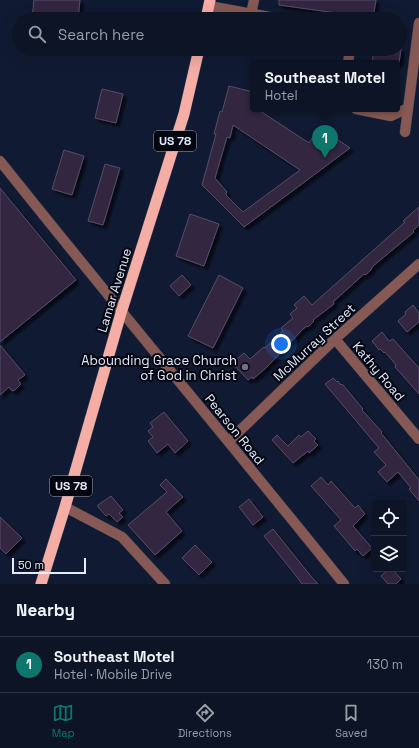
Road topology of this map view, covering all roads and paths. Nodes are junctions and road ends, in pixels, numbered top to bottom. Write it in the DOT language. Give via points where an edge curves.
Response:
graph roads {
  1 [pos="254,0"];
  2 [pos="210,3"];
  3 [pos="244,12"];
  4 [pos="251,12"];
  5 [pos="419,23"];
  6 [pos="197,56"];
  7 [pos="408,108"];
  8 [pos="371,112"];
  9 [pos="400,112"];
  10 [pos="400,112"];
  11 [pos="405,132"];
  12 [pos="0,161"];
  13 [pos="419,264"];
  14 [pos="121,313"];
  15 [pos="335,339"];
  16 [pos="419,439"];
  17 [pos="229,441"];
  18 [pos="65,507"];
  19 [pos="41,584"];
  20 [pos="165,584"];
  21 [pos="344,584"];
  1 -- 4 [label="street"];
  2 -- 3 [label="street"];
  5 -- 7 [label="street"];
  6 -- 14 [label="highway, Lamar Avenue / US 78" via="184,114"];
  7 -- 10 [label="street"];
  7 -- 11 [label="street"];
  8 -- 9 [label="street" via="391,116"];
  12 -- 14 [label="street, Pearson Road"];
  13 -- 15 [label="street, McMurray Street"];
  14 -- 17 [label="street, Pearson Road"];
  14 -- 18 [label="highway, Lamar Avenue / US 78"];
  15 -- 16 [label="street, Kathy Road"];
  15 -- 17 [label="street, McMurray Street"];
  17 -- 21 [label="street, Pearson Road"];
  18 -- 19 [label="highway, Lamar Avenue / US 78"];
  18 -- 20 [label="street" via="122,538"];
}
